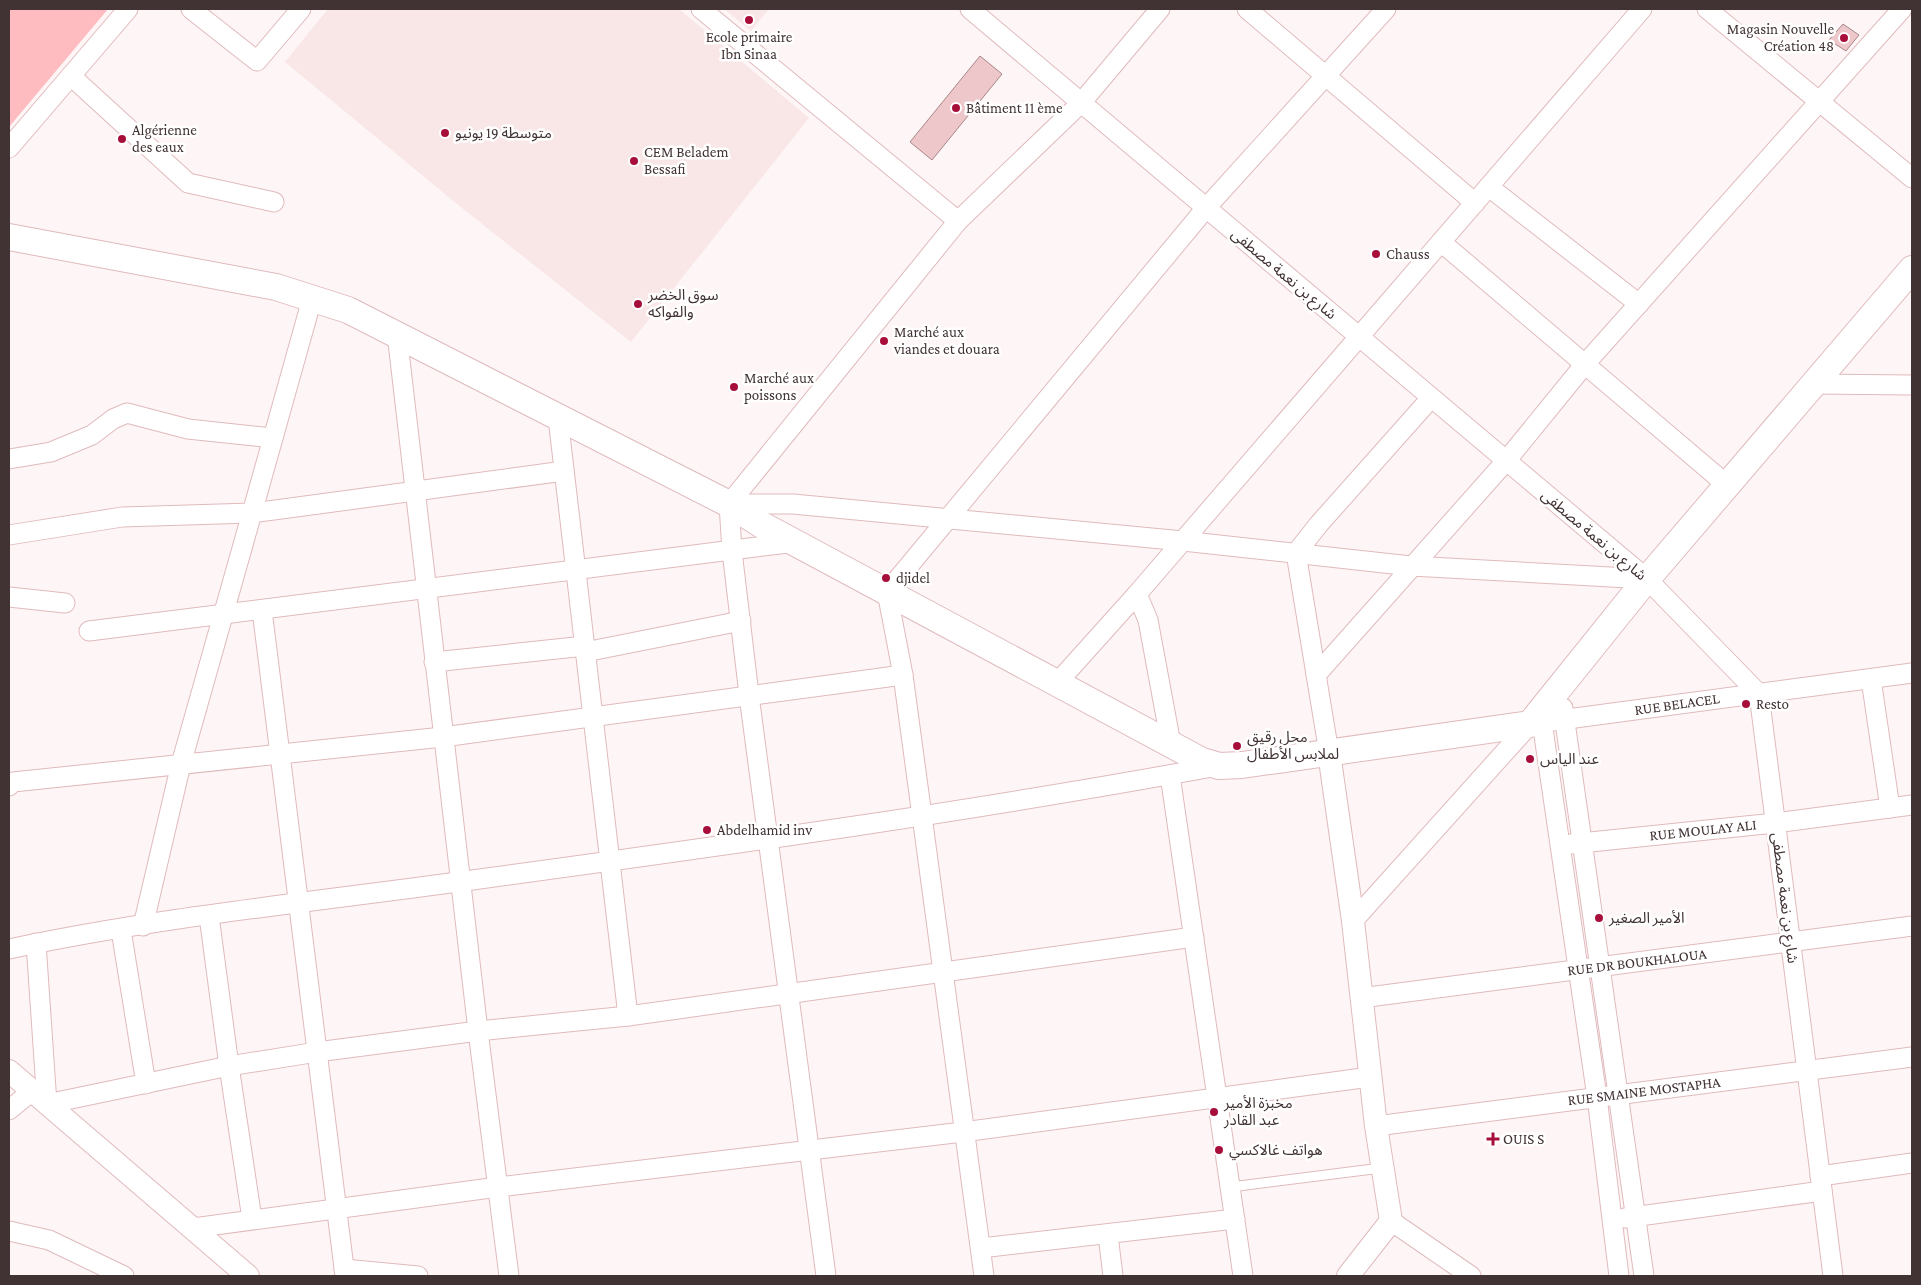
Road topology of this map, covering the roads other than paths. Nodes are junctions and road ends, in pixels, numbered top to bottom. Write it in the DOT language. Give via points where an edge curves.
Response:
graph roads {
  1 [pos="128,9"];
  2 [pos="191,9"];
  3 [pos="301,9"];
  4 [pos="701,9"];
  5 [pos="970,9"];
  6 [pos="1160,9"];
  7 [pos="1246,9"];
  8 [pos="1386,9"];
  9 [pos="1642,9"];
  10 [pos="1706,9"];
  11 [pos="1902,9"];
  12 [pos="71,76"];
  13 [pos="1325,76"];
  14 [pos="1818,101"];
  15 [pos="1081,103"];
  16 [pos="9,148"];
  17 [pos="1912,178"];
  18 [pos="1489,187"];
  19 [pos="274,202"];
  20 [pos="1475,203"];
  21 [pos="1206,208"];
  22 [pos="958,222"];
  23 [pos="9,237"];
  24 [pos="1441,242"];
  25 [pos="1912,269"];
  26 [pos="312,299"];
  27 [pos="1639,304"];
  28 [pos="397,334"];
  29 [pos="1358,337"];
  30 [pos="1585,364"];
  31 [pos="1814,384"];
  32 [pos="1912,385"];
  33 [pos="1431,398"];
  34 [pos="558,418"];
  35 [pos="273,438"];
  36 [pos="9,459"];
  37 [pos="1506,460"];
  38 [pos="564,471"];
  39 [pos="1727,485"];
  40 [pos="414,491"];
  41 [pos="730,504"];
  42 [pos="252,513"];
  43 [pos="948,518"];
  44 [pos="9,535"];
  45 [pos="1183,541"];
  46 [pos="796,542"];
  47 [pos="732,551"];
  48 [pos="1296,553"];
  49 [pos="1411,566"];
  50 [pos="576,571"];
  51 [pos="1647,580"];
  52 [pos="426,590"];
  53 [pos="887,592"];
  54 [pos="1138,594"];
  55 [pos="9,597"];
  56 [pos="65,603"];
  57 [pos="262,610"];
  58 [pos="223,615"];
  59 [pos="741,621"];
  60 [pos="89,631"];
  61 [pos="585,649"];
  62 [pos="434,662"];
  63 [pos="1912,673"];
  64 [pos="1316,674"];
  65 [pos="903,675"];
  66 [pos="1871,678"];
  67 [pos="1057,683"];
  68 [pos="1559,688"];
  69 [pos="1759,694"];
  70 [pos="749,695"];
  71 [pos="593,716"];
  72 [pos="1565,719"];
  73 [pos="1536,723"];
  74 [pos="443,737"];
  75 [pos="1171,744"];
  76 [pos="1328,753"];
  77 [pos="280,754"];
  78 [pos="182,764"];
  79 [pos="1219,766"];
  80 [pos="1170,775"];
  81 [pos="9,786"];
  82 [pos="1912,805"];
  83 [pos="1890,808"];
  84 [pos="922,815"];
  85 [pos="1776,823"];
  86 [pos="768,838"];
  87 [pos="1583,843"];
  88 [pos="1561,846"];
  89 [pos="610,861"];
  90 [pos="460,882"];
  91 [pos="298,902"];
  92 [pos="209,916"];
  93 [pos="1353,921"];
  94 [pos="143,926"];
  95 [pos="1912,926"];
  96 [pos="120,930"];
  97 [pos="1194,936"];
  98 [pos="1790,941"];
  99 [pos="36,943"];
  100 [pos="9,949"];
  101 [pos="1601,966"];
  102 [pos="1579,969"];
  103 [pos="943,973"];
  104 [pos="788,993"];
  105 [pos="1361,998"];
  106 [pos="628,1016"];
  107 [pos="478,1031"];
  108 [pos="317,1052"];
  109 [pos="1912,1057"];
  110 [pos="229,1066"];
  111 [pos="1807,1070"];
  112 [pos="9,1071"];
  113 [pos="1370,1077"];
  114 [pos="146,1084"];
  115 [pos="1619,1094"];
  116 [pos="1217,1097"];
  117 [pos="1597,1097"];
  118 [pos="39,1098"];
  119 [pos="9,1110"];
  120 [pos="1376,1126"];
  121 [pos="963,1132"];
  122 [pos="808,1150"];
  123 [pos="1912,1163"];
  124 [pos="1382,1168"];
  125 [pos="1821,1183"];
  126 [pos="498,1187"];
  127 [pos="1230,1188"];
  128 [pos="337,1208"];
  129 [pos="1636,1217"];
  130 [pos="252,1219"];
  131 [pos="1235,1219"];
  132 [pos="1391,1220"];
  133 [pos="1612,1220"];
  134 [pos="193,1228"];
  135 [pos="9,1231"];
  136 [pos="1108,1235"];
  137 [pos="980,1248"];
  138 [pos="345,1272"];
  139 [pos="124,1276"];
  140 [pos="248,1276"];
  141 [pos="418,1276"];
  142 [pos="509,1276"];
  143 [pos="826,1276"];
  144 [pos="984,1276"];
  145 [pos="1113,1276"];
  146 [pos="1244,1276"];
  147 [pos="1348,1276"];
  148 [pos="1471,1276"];
  149 [pos="1619,1276"];
  150 [pos="1644,1276"];
  151 [pos="1833,1276"];
  1 -- 12 [label="street"];
  2 -- 3 [label="street" via="257,61"];
  4 -- 22 [label="street"];
  5 -- 15 [label="street, شارع بن نعمة مصطفى"];
  6 -- 15 [label="street"];
  7 -- 13 [label="street"];
  8 -- 13 [label="street"];
  9 -- 18 [label="street"];
  10 -- 14 [label="street"];
  11 -- 14 [label="street"];
  12 -- 16 [label="street"];
  12 -- 19 [label="street" via="188,183"];
  13 -- 20 [label="street"];
  13 -- 21 [label="street"];
  14 -- 17 [label="street"];
  14 -- 27 [label="street"];
  15 -- 21 [label="street, شارع بن نعمة مصطفى"];
  15 -- 22 [label="street"];
  18 -- 20 [label="street"];
  18 -- 27 [label="street"];
  20 -- 24 [label="street"];
  21 -- 29 [label="street, شارع بن نعمة مصطفى"];
  21 -- 43 [label="street"];
  22 -- 41 [label="street"];
  23 -- 26 [label="main road" via="276,287"];
  24 -- 29 [label="street"];
  24 -- 30 [label="street"];
  25 -- 31 [label="main road"];
  26 -- 28 [label="main road" via="348,310"];
  26 -- 35 [label="street"];
  27 -- 30 [label="street"];
  28 -- 34 [label="main road"];
  28 -- 40 [label="street"];
  29 -- 33 [label="street, شارع بن نعمة مصطفى"];
  29 -- 45 [label="street"];
  30 -- 37 [label="street"];
  30 -- 39 [label="street"];
  31 -- 32 [label="street"];
  31 -- 39 [label="main road"];
  33 -- 37 [label="street, شارع بن نعمة مصطفى"];
  33 -- 48 [label="street"];
  34 -- 38 [label="street"];
  34 -- 41 [label="main road"];
  35 -- 36 [label="street" via="188,429 128,413 113,419 92,435 51,452"];
  35 -- 42 [label="street"];
  37 -- 49 [label="street"];
  37 -- 51 [label="street, شارع بن نعمة مصطفى"];
  38 -- 40 [label="street"];
  38 -- 50 [label="street"];
  39 -- 51 [label="main road"];
  40 -- 42 [label="street"];
  40 -- 52 [label="street"];
  41 -- 43 [label="street" via="793,504"];
  41 -- 46 [label="main road"];
  41 -- 47 [label="street"];
  42 -- 44 [label="street" via="122,517"];
  42 -- 58 [label="street"];
  43 -- 45 [label="street"];
  43 -- 53 [label="street"];
  45 -- 48 [label="street"];
  45 -- 54 [label="street"];
  46 -- 47 [label="street"];
  46 -- 53 [label="main road"];
  47 -- 50 [label="street"];
  47 -- 59 [label="street"];
  48 -- 49 [label="street"];
  48 -- 64 [label="street"];
  49 -- 51 [label="street"];
  49 -- 64 [label="street"];
  50 -- 52 [label="street"];
  50 -- 61 [label="street"];
  51 -- 68 [label="main road"];
  51 -- 69 [label="street, شارع بن نعمة مصطفى"];
  52 -- 57 [label="street"];
  52 -- 62 [label="street"];
  53 -- 65 [label="street"];
  53 -- 67 [label="main road"];
  54 -- 67 [label="street"];
  54 -- 75 [label="street" via="1148,620"];
  55 -- 56 [label="street"];
  57 -- 58 [label="street"];
  57 -- 77 [label="street"];
  58 -- 60 [label="street"];
  58 -- 78 [label="street"];
  59 -- 61 [label="street"];
  59 -- 70 [label="street"];
  61 -- 62 [label="street"];
  61 -- 71 [label="street"];
  62 -- 74 [label="street"];
  63 -- 66 [label="street, RUE BELACEL"];
  64 -- 76 [label="street"];
  65 -- 70 [label="street"];
  65 -- 84 [label="street"];
  66 -- 69 [label="street, RUE BELACEL"];
  66 -- 83 [label="street"];
  67 -- 75 [label="main road"];
  68 -- 72 [label="street"];
  68 -- 73 [label="main road"];
  69 -- 72 [label="street, RUE BELACEL"];
  69 -- 85 [label="street, شارع بن نعمة مصطفى"];
  70 -- 71 [label="street"];
  70 -- 86 [label="street"];
  71 -- 74 [label="street"];
  71 -- 89 [label="street"];
  72 -- 73 [label="street, RUE BELACEL"];
  72 -- 87 [label="street"];
  73 -- 76 [label="main road"];
  73 -- 88 [label="street"];
  73 -- 93 [label="street"];
  74 -- 77 [label="street"];
  74 -- 90 [label="street"];
  75 -- 79 [label="main road" via="1202,761"];
  76 -- 79 [label="main road"];
  76 -- 93 [label="street"];
  77 -- 78 [label="street"];
  77 -- 91 [label="street"];
  78 -- 81 [label="street" via="13,782"];
  78 -- 94 [label="street"];
  79 -- 80 [label="street"];
  80 -- 84 [label="street"];
  80 -- 97 [label="street"];
  82 -- 83 [label="street, RUE MOULAY ALI"];
  83 -- 85 [label="street, RUE MOULAY ALI"];
  84 -- 86 [label="street"];
  84 -- 103 [label="street"];
  85 -- 87 [label="street, RUE MOULAY ALI"];
  85 -- 98 [label="street, شارع بن نعمة مصطفى"];
  86 -- 89 [label="street"];
  86 -- 104 [label="street"];
  87 -- 88 [label="street, RUE MOULAY ALI"];
  87 -- 101 [label="street"];
  88 -- 102 [label="street"];
  89 -- 90 [label="street"];
  89 -- 106 [label="street"];
  90 -- 91 [label="street"];
  90 -- 107 [label="street"];
  91 -- 92 [label="street"];
  91 -- 108 [label="street"];
  92 -- 94 [label="street"];
  92 -- 110 [label="street"];
  93 -- 105 [label="street"];
  94 -- 96 [label="street"];
  95 -- 98 [label="street, RUE DR BOUKHALOUA"];
  96 -- 99 [label="street"];
  96 -- 114 [label="street"];
  97 -- 103 [label="street"];
  97 -- 116 [label="street"];
  98 -- 101 [label="street, RUE DR BOUKHALOUA"];
  98 -- 111 [label="street, شارع بن نعمة مصطفى"];
  99 -- 100 [label="street"];
  99 -- 118 [label="street"];
  101 -- 102 [label="street, RUE DR BOUKHALOUA"];
  101 -- 115 [label="street"];
  102 -- 105 [label="street, RUE DR BOUKHALOUA"];
  102 -- 117 [label="street"];
  103 -- 104 [label="street"];
  103 -- 121 [label="street"];
  104 -- 106 [label="street"];
  104 -- 122 [label="street"];
  105 -- 113 [label="street"];
  106 -- 107 [label="street"];
  107 -- 108 [label="street"];
  107 -- 126 [label="street"];
  108 -- 110 [label="street"];
  108 -- 128 [label="street"];
  109 -- 111 [label="street, RUE SMAINE MOSTAPHA"];
  110 -- 114 [label="street"];
  110 -- 130 [label="street"];
  111 -- 115 [label="street, RUE SMAINE MOSTAPHA"];
  111 -- 125 [label="street, شارع بن نعمة مصطفى"];
  112 -- 118 [label="street"];
  113 -- 116 [label="street"];
  113 -- 120 [label="street"];
  114 -- 118 [label="street"];
  115 -- 117 [label="street, RUE SMAINE MOSTAPHA"];
  115 -- 129 [label="street"];
  116 -- 121 [label="street"];
  116 -- 127 [label="street"];
  117 -- 120 [label="street, RUE SMAINE MOSTAPHA"];
  117 -- 133 [label="street"];
  118 -- 119 [label="street"];
  118 -- 134 [label="street"];
  120 -- 124 [label="street"];
  121 -- 122 [label="street"];
  121 -- 137 [label="street"];
  122 -- 126 [label="street"];
  122 -- 143 [label="street"];
  123 -- 125 [label="street"];
  124 -- 127 [label="lane"];
  124 -- 132 [label="street"];
  125 -- 129 [label="street"];
  125 -- 151 [label="street, شارع بن نعمة مصطفى"];
  126 -- 128 [label="street"];
  126 -- 142 [label="street"];
  127 -- 131 [label="street"];
  128 -- 130 [label="street"];
  128 -- 138 [label="street"];
  129 -- 133 [label="street"];
  129 -- 150 [label="street"];
  130 -- 134 [label="street"];
  131 -- 136 [label="street"];
  131 -- 146 [label="street"];
  132 -- 147 [label="street"];
  132 -- 148 [label="street"];
  133 -- 149 [label="street"];
  134 -- 140 [label="street"];
  135 -- 139 [label="street" via="49,1240"];
  136 -- 137 [label="street"];
  136 -- 145 [label="street"];
  137 -- 144 [label="street"];
  138 -- 141 [label="street"];
}
